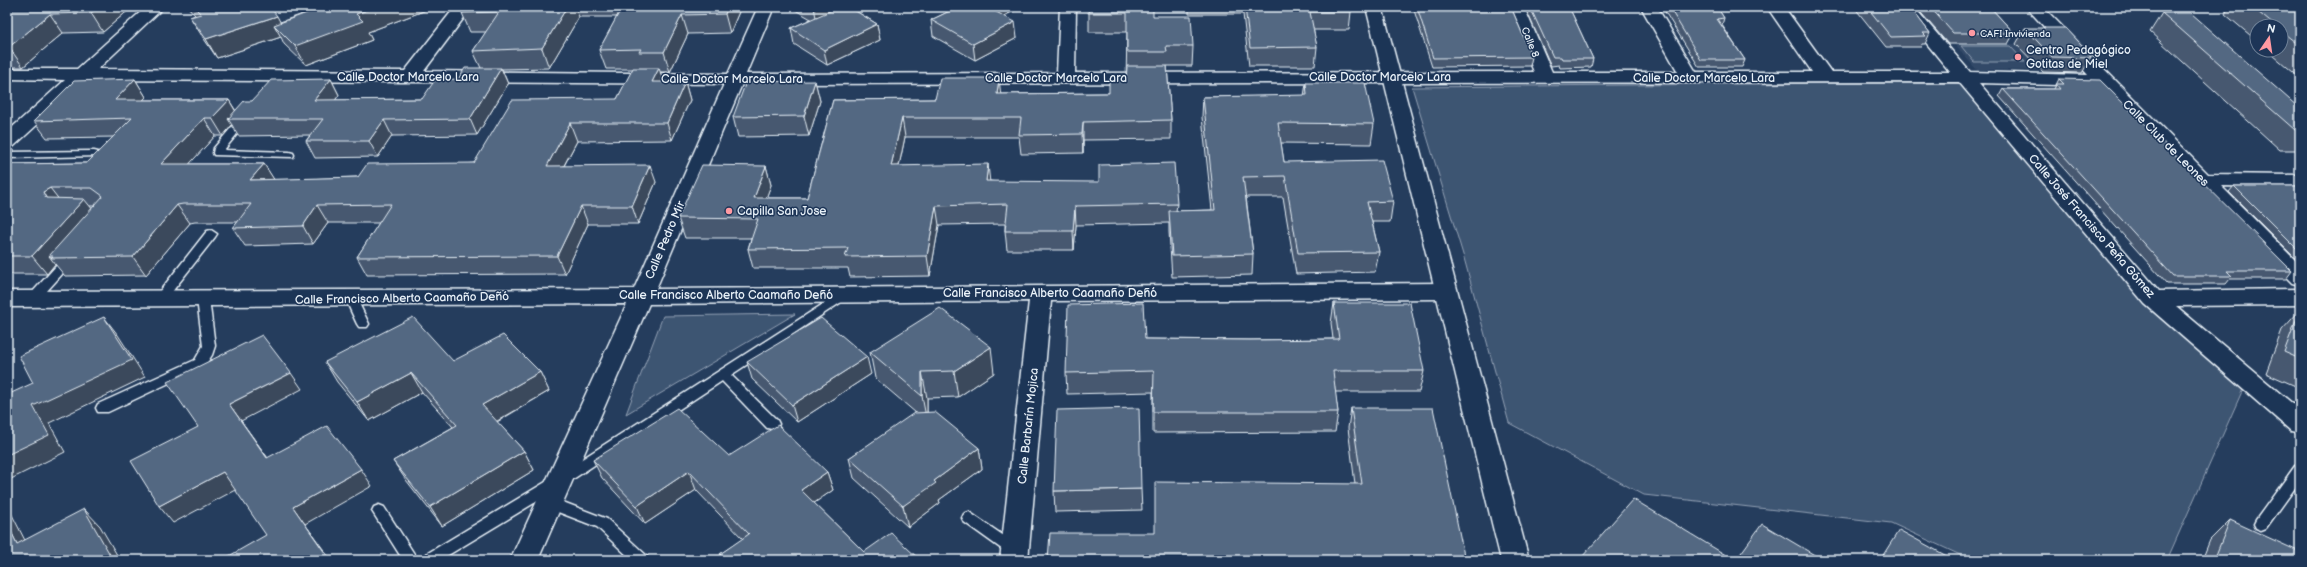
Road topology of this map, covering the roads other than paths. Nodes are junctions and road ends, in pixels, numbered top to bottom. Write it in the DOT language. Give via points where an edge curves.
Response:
graph roads {
  1 [pos="156,7"];
  2 [pos="464,7"];
  3 [pos="766,7"];
  4 [pos="1068,7"];
  5 [pos="1374,7"];
  6 [pos="1516,7"];
  7 [pos="1649,7"];
  8 [pos="1775,7"];
  9 [pos="1906,7"];
  10 [pos="2034,7"];
  11 [pos="7,74"];
  12 [pos="81,74"];
  13 [pos="410,77"];
  14 [pos="1066,77"];
  15 [pos="1391,77"];
  16 [pos="1964,77"];
  17 [pos="1545,78"];
  18 [pos="1690,78"];
  19 [pos="1826,78"];
  20 [pos="734,79"];
  21 [pos="2104,81"];
  22 [pos="252,110"];
  23 [pos="7,142"];
  24 [pos="94,154"];
  25 [pos="7,155"];
  26 [pos="289,155"];
  27 [pos="2204,180"];
  28 [pos="2300,181"];
  29 [pos="211,234"];
  30 [pos="81,246"];
  31 [pos="2300,278"];
  32 [pos="1446,291"];
  33 [pos="1041,293"];
  34 [pos="846,294"];
  35 [pos="642,296"];
  36 [pos="2300,297"];
  37 [pos="351,298"];
  38 [pos="7,299"];
  39 [pos="34,299"];
  40 [pos="160,299"];
  41 [pos="203,299"];
  42 [pos="2153,299"];
  43 [pos="363,324"];
  44 [pos="723,374"];
  45 [pos="102,408"];
  46 [pos="772,424"];
  47 [pos="2300,424"];
  48 [pos="2300,470"];
  49 [pos="559,480"];
  50 [pos="550,503"];
  51 [pos="379,511"];
  52 [pos="969,518"];
  53 [pos="2261,524"];
  54 [pos="1015,555"];
  55 [pos="411,560"];
  56 [pos="428,560"];
  57 [pos="524,560"];
  58 [pos="642,560"];
  59 [pos="1515,560"];
  1 -- 12 [label="street"];
  2 -- 13 [label="street"];
  3 -- 20 [label="street, Calle Pedro Mir"];
  4 -- 14 [label="street"];
  5 -- 15 [label="street"];
  6 -- 17 [label="street, Calle 8"];
  7 -- 18 [label="street"];
  8 -- 19 [label="street"];
  9 -- 16 [label="street, Calle José Francisco Peña Gómez"];
  10 -- 21 [label="street, Calle Club de Leones"];
  11 -- 12 [label="street, Calle Doctor Marcelo Lara"];
  12 -- 13 [label="street, Calle Doctor Marcelo Lara" via="277,81"];
  12 -- 23 [label="street"];
  13 -- 20 [label="street, Calle Doctor Marcelo Lara"];
  14 -- 15 [label="street, Calle Doctor Marcelo Lara"];
  14 -- 20 [label="street, Calle Doctor Marcelo Lara"];
  15 -- 17 [label="street, Calle Doctor Marcelo Lara"];
  15 -- 32 [label="street"];
  16 -- 19 [label="street, Calle Doctor Marcelo Lara"];
  16 -- 21 [label="street, Calle Doctor Marcelo Lara"];
  16 -- 42 [label="street, Calle José Francisco Peña Gómez"];
  17 -- 18 [label="street, Calle Doctor Marcelo Lara"];
  18 -- 19 [label="street, Calle Doctor Marcelo Lara"];
  20 -- 35 [label="street, Calle Pedro Mir"];
  21 -- 27 [label="street, Calle Club de Leones"];
  22 -- 26 [label="lane" via="218,153"];
  24 -- 25 [label="lane"];
  27 -- 28 [label="street"];
  27 -- 31 [label="street, Calle Club de Leones"];
  29 -- 40 [label="lane"];
  30 -- 39 [label="lane"];
  32 -- 33 [label="street, Calle Francisco Alberto Caamaño Deñó"];
  32 -- 59 [label="street"];
  33 -- 34 [label="street, Calle Francisco Alberto Caamaño Deñó"];
  33 -- 54 [label="street, Calle Barbarín Mojica"];
  34 -- 35 [label="street, Calle Francisco Alberto Caamaño Deñó"];
  34 -- 44 [label="lane"];
  35 -- 37 [label="street, Calle Francisco Alberto Caamaño Deñó"];
  35 -- 49 [label="street, Calle Pedro Mir"];
  36 -- 42 [label="street"];
  37 -- 41 [label="street, Calle Francisco Alberto Caamaño Deñó"];
  37 -- 43 [label="lane"];
  38 -- 39 [label="street, Calle Francisco Alberto Caamaño Deñó"];
  39 -- 40 [label="street, Calle Francisco Alberto Caamaño Deñó"];
  40 -- 41 [label="street, Calle Francisco Alberto Caamaño Deñó"];
  41 -- 45 [label="lane" via="209,346 200,363"];
  42 -- 47 [label="street, Calle José Francisco Peña Gómez"];
  44 -- 46 [label="lane"];
  44 -- 49 [label="lane"];
  48 -- 53 [label="lane"];
  49 -- 50 [label="street, Calle Pedro Mir"];
  49 -- 56 [label="lane"];
  50 -- 57 [label="street, Calle Pedro Mir"];
  50 -- 58 [label="lane" via="602,522"];
  51 -- 55 [label="lane"];
  52 -- 54 [label="lane"];
}
